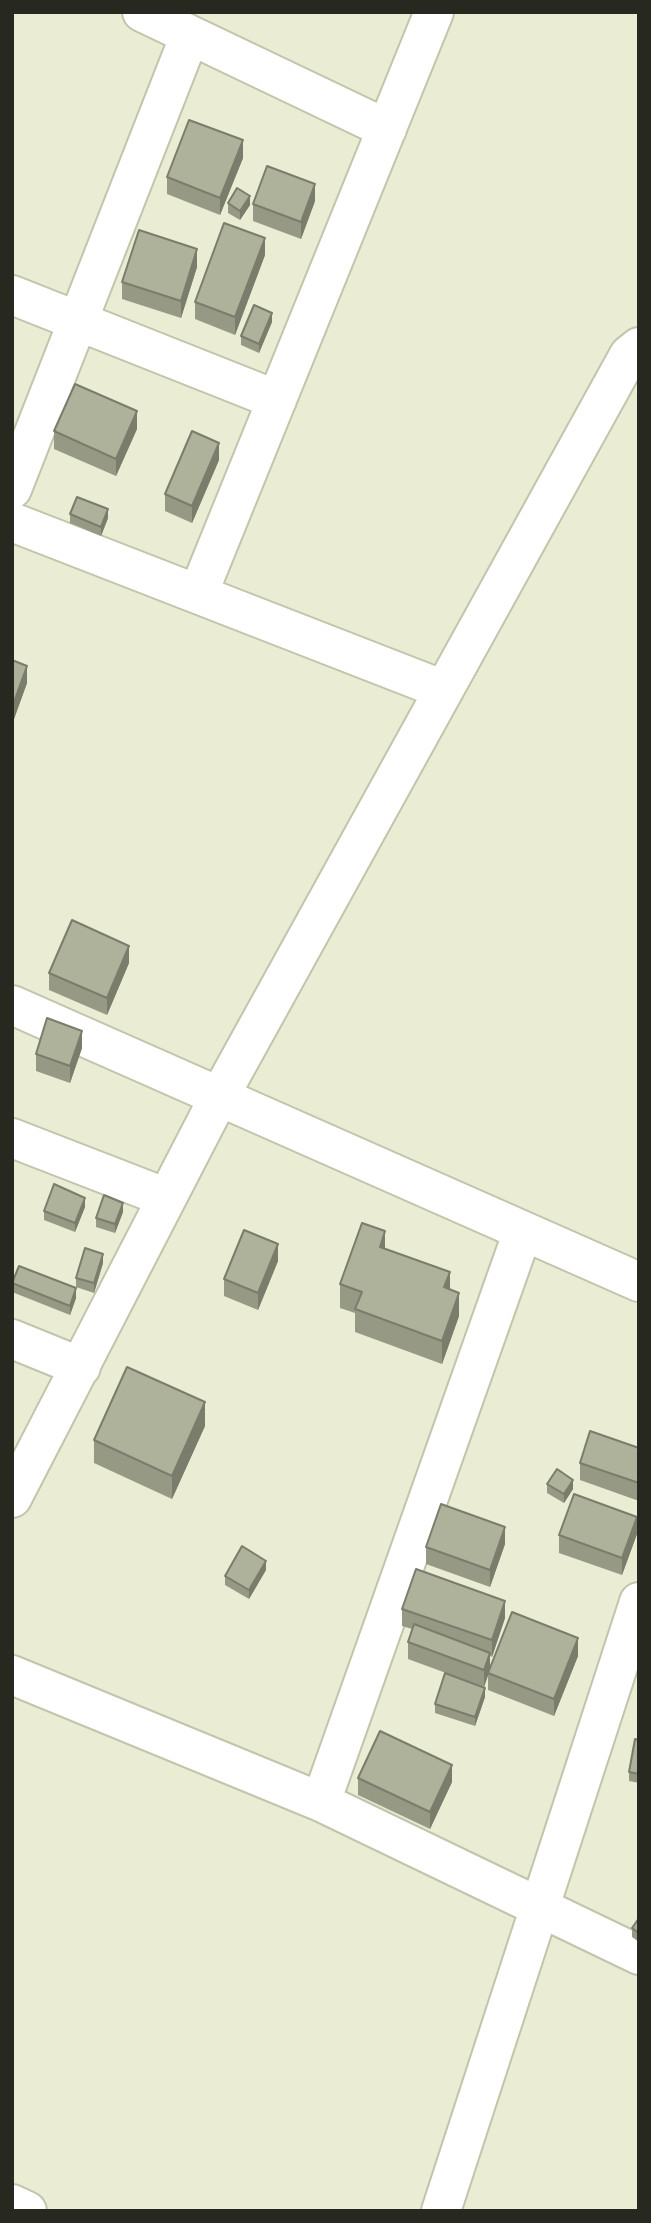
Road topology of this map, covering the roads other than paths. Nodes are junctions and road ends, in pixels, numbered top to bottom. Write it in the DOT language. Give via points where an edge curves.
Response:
graph roads {
  1 [pos="142,12"];
  2 [pos="434,12"];
  3 [pos="190,35"];
  4 [pos="387,129"];
  5 [pos="12,295"];
  6 [pos="78,320"];
  7 [pos="639,347"];
  8 [pos="277,400"];
  9 [pos="12,489"];
  10 [pos="12,522"];
  11 [pos="198,594"];
  12 [pos="444,690"];
  13 [pos="12,1005"];
  14 [pos="219,1097"];
  15 [pos="12,1138"];
  16 [pos="167,1198"];
  17 [pos="523,1231"];
  18 [pos="639,1283"];
  19 [pos="12,1339"];
  20 [pos="81,1367"];
  21 [pos="12,1498"];
  22 [pos="639,1602"];
  23 [pos="12,1675"];
  24 [pos="321,1802"];
  25 [pos="540,1908"];
  26 [pos="639,1955"];
  27 [pos="12,2204"];
  28 [pos="27,2211"];
  29 [pos="441,2211"];
  1 -- 3 [label="street"];
  2 -- 4 [label="street"];
  3 -- 4 [label="street"];
  3 -- 6 [label="street"];
  4 -- 8 [label="street"];
  5 -- 6 [label="street"];
  6 -- 8 [label="street"];
  6 -- 9 [label="street"];
  7 -- 12 [label="street" via="629,355"];
  8 -- 11 [label="street"];
  10 -- 11 [label="street"];
  11 -- 12 [label="street"];
  12 -- 14 [label="street"];
  13 -- 14 [label="street"];
  14 -- 16 [label="street"];
  14 -- 17 [label="street"];
  15 -- 16 [label="street"];
  16 -- 20 [label="street"];
  17 -- 18 [label="street"];
  17 -- 24 [label="street"];
  19 -- 20 [label="street"];
  20 -- 21 [label="street"];
  22 -- 25 [label="street"];
  23 -- 24 [label="street"];
  24 -- 25 [label="street"];
  25 -- 26 [label="street"];
  25 -- 29 [label="street"];
  27 -- 28 [label="street"];
}
